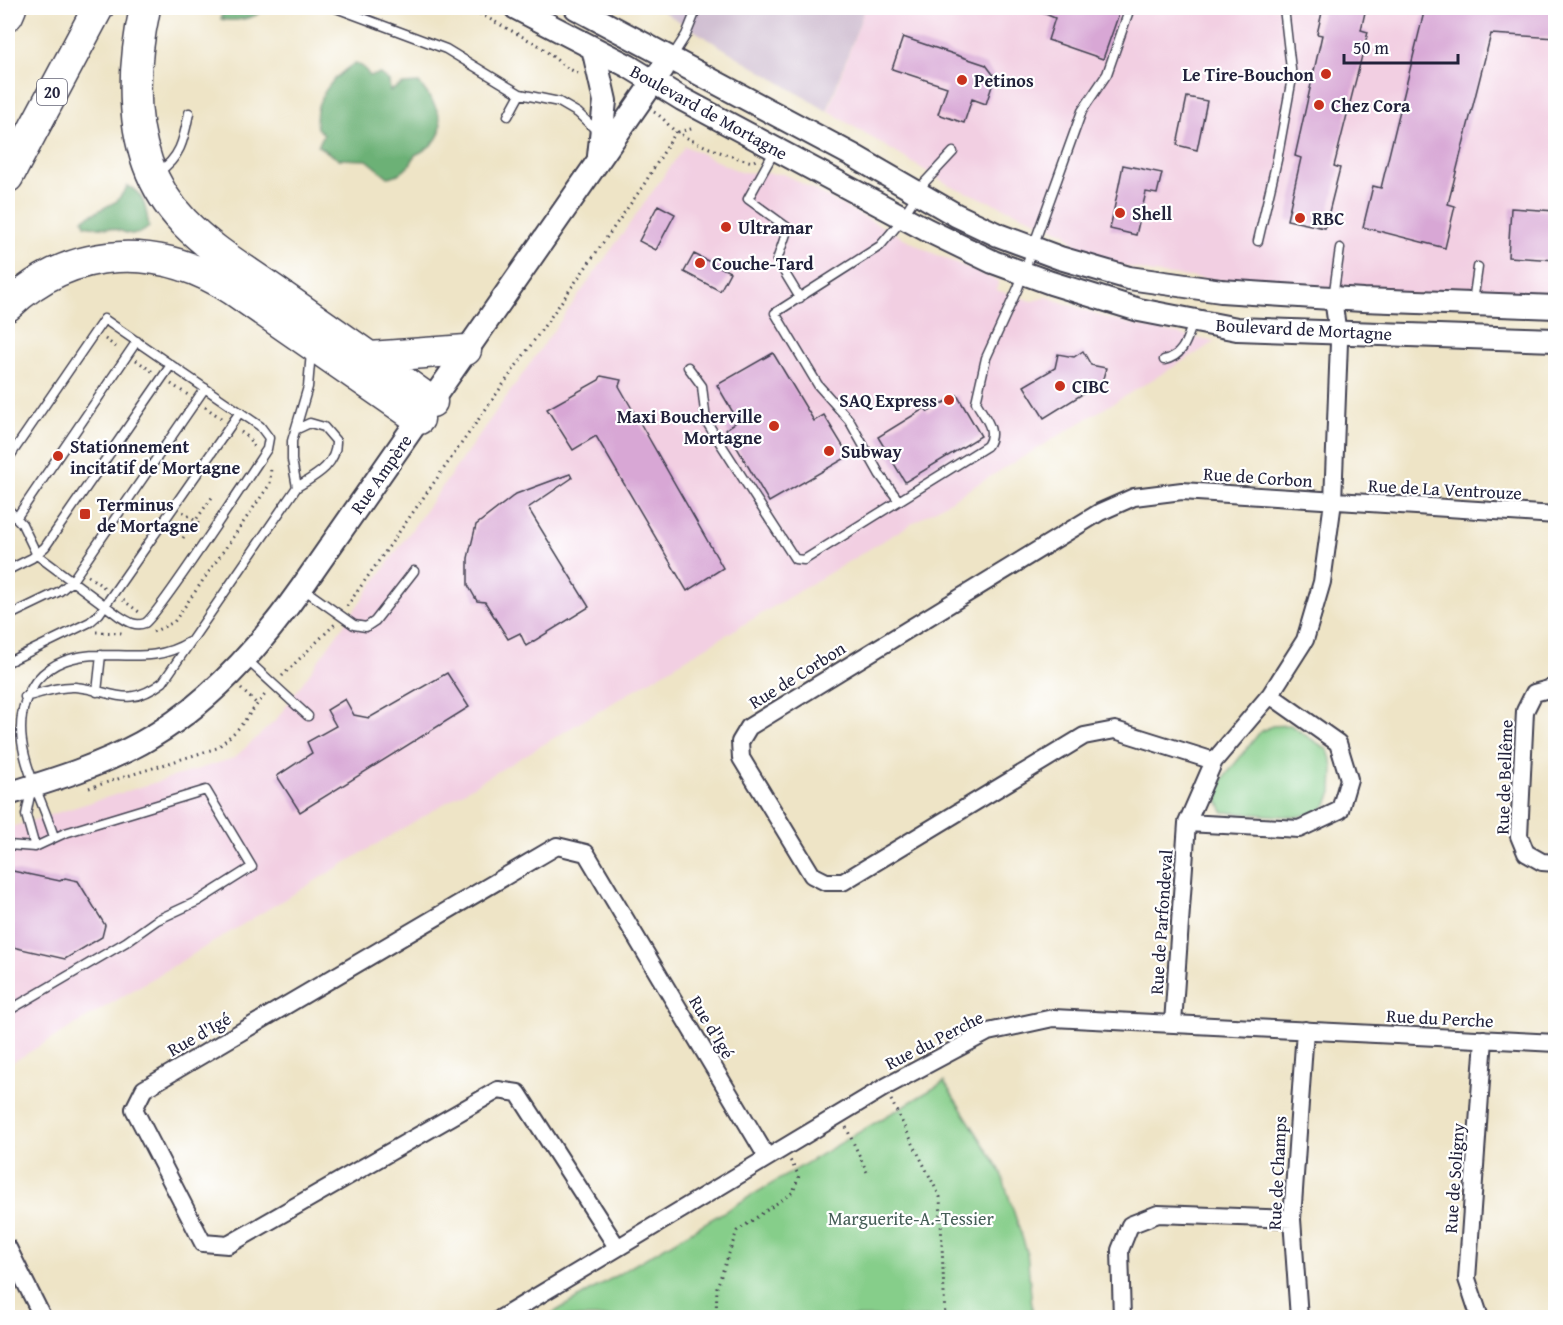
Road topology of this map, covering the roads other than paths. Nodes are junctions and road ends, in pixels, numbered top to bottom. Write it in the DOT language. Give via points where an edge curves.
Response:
graph roads {
  1 [pos="11,8"];
  2 [pos="98,8"];
  3 [pos="145,8"];
  4 [pos="336,8"];
  5 [pos="516,8"];
  6 [pos="576,8"];
  7 [pos="697,8"];
  8 [pos="1130,8"];
  9 [pos="1284,8"];
  10 [pos="8,15"];
  11 [pos="593,48"];
  12 [pos="671,58"];
  13 [pos="654,80"];
  14 [pos="520,94"];
  15 [pos="189,113"];
  16 [pos="508,116"];
  17 [pos="604,146"];
  18 [pos="775,150"];
  19 [pos="953,153"];
  20 [pos="152,175"];
  21 [pos="8,177"];
  22 [pos="918,194"];
  23 [pos="902,217"];
  24 [pos="1258,242"];
  25 [pos="1031,248"];
  26 [pos="1340,248"];
  27 [pos="1478,267"];
  28 [pos="1023,273"];
  29 [pos="800,298"];
  30 [pos="1333,298"];
  31 [pos="1473,304"];
  32 [pos="8,306"];
  33 [pos="1556,307"];
  34 [pos="1193,321"];
  35 [pos="1340,333"];
  36 [pos="1556,340"];
  37 [pos="137,341"];
  38 [pos="312,345"];
  39 [pos="466,350"];
  40 [pos="370,357"];
  41 [pos="1164,360"];
  42 [pos="171,364"];
  43 [pos="688,367"];
  44 [pos="205,388"];
  45 [pos="426,411"];
  46 [pos="240,412"];
  47 [pos="297,429"];
  48 [pos="8,459"];
  49 [pos="297,487"];
  50 [pos="899,501"];
  51 [pos="1333,502"];
  52 [pos="8,508"];
  53 [pos="1556,515"];
  54 [pos="17,517"];
  55 [pos="37,555"];
  56 [pos="8,570"];
  57 [pos="414,572"];
  58 [pos="72,581"];
  59 [pos="302,587"];
  60 [pos="106,606"];
  61 [pos="8,616"];
  62 [pos="190,642"];
  63 [pos="101,655"];
  64 [pos="246,658"];
  65 [pos="8,662"];
  66 [pos="1556,687"];
  67 [pos="97,692"];
  68 [pos="1270,695"];
  69 [pos="25,697"];
  70 [pos="308,716"];
  71 [pos="1214,761"];
  72 [pos="32,787"];
  73 [pos="8,794"];
  74 [pos="1187,823"];
  75 [pos="54,837"];
  76 [pos="8,845"];
  77 [pos="34,847"];
  78 [pos="1556,863"];
  79 [pos="8,1011"];
  80 [pos="1173,1023"];
  81 [pos="1305,1030"];
  82 [pos="1484,1040"];
  83 [pos="1556,1043"];
  84 [pos="767,1157"];
  85 [pos="1292,1220"];
  86 [pos="617,1247"];
  87 [pos="8,1248"];
  88 [pos="43,1317"];
  89 [pos="501,1317"];
  90 [pos="1122,1317"];
  91 [pos="1299,1317"];
  92 [pos="1480,1317"];
  1 -- 10 [label="highway"];
  2 -- 21 [label="highway, 20"];
  3 -- 20 [label="highway" via="135,107"];
  4 -- 14 [label="lane" via="446,49"];
  5 -- 11 [label="main road, Boulevard de Mortagne"];
  6 -- 12 [label="main road, Boulevard de Mortagne"];
  7 -- 12 [label="lane"];
  8 -- 25 [label="lane" via="1107,74 1082,111"];
  9 -- 24 [label="lane" via="1292,78"];
  11 -- 13 [label="main road, Boulevard de Mortagne"];
  11 -- 17 [label="main road" via="605,100"];
  12 -- 13 [label="main road, Rue Ampère"];
  12 -- 22 [label="main road, Boulevard de Mortagne"];
  13 -- 17 [label="main road, Rue Ampère"];
  13 -- 18 [label="main road, Boulevard de Mortagne"];
  14 -- 16 [label="lane"];
  14 -- 17 [label="lane" via="559,102 578,113"];
  15 -- 20 [label="lane" via="180,150 174,160"];
  17 -- 39 [label="main road, Rue Ampère"];
  18 -- 23 [label="main road, Boulevard de Mortagne"];
  18 -- 29 [label="lane" via="748,199 788,228 777,260"];
  19 -- 22 [label="lane"];
  20 -- 40 [label="highway" via="176,212 204,240"];
  22 -- 23 [label="lane"];
  22 -- 25 [label="main road, Boulevard de Mortagne"];
  23 -- 28 [label="main road, Boulevard de Mortagne"];
  23 -- 29 [label="lane" via="880,246"];
  25 -- 28 [label="lane"];
  25 -- 30 [label="main road, Boulevard de Mortagne" via="1129,278 1221,291"];
  26 -- 30 [label="lane"];
  27 -- 31 [label="lane"];
  28 -- 34 [label="main road, Boulevard de Mortagne" via="1139,310"];
  28 -- 50 [label="lane" via="986,358 976,402 993,431 992,438 987,446"];
  29 -- 50 [label="lane" via="775,313 818,385 849,420"];
  30 -- 31 [label="main road, Boulevard de Mortagne"];
  30 -- 35 [label="street, Rue de Parfondeval"];
  31 -- 33 [label="main road, Boulevard de Mortagne"];
  32 -- 38 [label="highway" via="37,283 74,266 122,257 157,258 191,266 213,277"];
  34 -- 35 [label="main road, Boulevard de Mortagne" via="1237,329"];
  34 -- 41 [label="lane" via="1185,347 1172,359"];
  35 -- 36 [label="main road, Boulevard de Mortagne"];
  35 -- 51 [label="street, Rue de Parfondeval"];
  37 -- 42 [label="lane"];
  37 -- 48 [label="lane" via="104,319"];
  37 -- 54 [label="lane"];
  38 -- 45 [label="highway"];
  38 -- 47 [label="lane" via="308,387"];
  39 -- 40 [label="highway"];
  39 -- 45 [label="main road, Rue Ampère"];
  40 -- 45 [label="highway"];
  42 -- 44 [label="lane"];
  42 -- 55 [label="lane" via="50,542"];
  43 -- 50 [label="lane" via="702,386 706,421 795,559 804,560"];
  44 -- 46 [label="lane"];
  44 -- 58 [label="lane"];
  45 -- 59 [label="main road, Rue Ampère"];
  46 -- 60 [label="lane"];
  46 -- 60 [label="lane" via="264,428 268,446 180,576 144,623 128,622"];
  47 -- 49 [label="lane" via="291,448"];
  47 -- 49 [label="lane" via="310,423 324,427 333,435 336,447 326,467"];
  49 -- 62 [label="lane"];
  51 -- 53 [label="street, Rue de La Ventrouze"];
  51 -- 68 [label="street, Rue de Parfondeval" via="1322,582 1305,640"];
  51 -- 71 [label="street, Rue de Corbon" via="1182,491 1134,497 1100,512 749,727 740,742 741,758 812,875 826,882 843,882 1084,736 1115,730"];
  52 -- 54 [label="lane"];
  54 -- 55 [label="lane"];
  55 -- 56 [label="lane"];
  55 -- 58 [label="lane"];
  57 -- 59 [label="lane" via="366,627 354,625"];
  58 -- 60 [label="lane"];
  58 -- 61 [label="lane" via="60,591"];
  59 -- 64 [label="main road, Rue Ampère"];
  60 -- 65 [label="lane" via="90,622"];
  62 -- 63 [label="lane" via="161,655"];
  62 -- 67 [label="lane" via="172,672 143,695 124,699"];
  63 -- 67 [label="lane"];
  63 -- 69 [label="lane" via="60,662 42,675"];
  64 -- 70 [label="lane"];
  64 -- 72 [label="main road, Rue Ampère" via="202,700 142,743"];
  66 -- 78 [label="street, Rue de Bellême" via="1534,693 1526,711 1519,836 1526,854 1542,862"];
  67 -- 69 [label="lane" via="62,688"];
  68 -- 71 [label="street, Rue de Parfondeval"];
  68 -- 74 [label="street" via="1338,743 1349,779 1340,810 1299,829"];
  69 -- 72 [label="lane" via="15,724"];
  71 -- 74 [label="street, Rue de Parfondeval"];
  72 -- 73 [label="main road, Rue Ampère"];
  72 -- 75 [label="lane" via="45,807"];
  72 -- 77 [label="lane" via="26,815"];
  74 -- 80 [label="street, Rue de Parfondeval"];
  75 -- 77 [label="lane"];
  75 -- 79 [label="lane" via="206,790 252,867"];
  76 -- 77 [label="lane"];
  80 -- 81 [label="street, Rue du Perche"];
  80 -- 84 [label="street, Rue du Perche" via="1053,1018 988,1032"];
  81 -- 82 [label="street, Rue du Perche"];
  81 -- 85 [label="street, Rue de Champs"];
  82 -- 83 [label="street, Rue du Perche"];
  82 -- 92 [label="street, Rue de Soligny" via="1467,1279"];
  84 -- 86 [label="street, Rue du Perche"];
  84 -- 86 [label="street, Rue d'Igé" via="586,853 557,846 144,1089 134,1109 203,1243 228,1245 498,1090 518,1093"];
  85 -- 90 [label="street" via="1158,1214 1130,1225 1120,1250"];
  85 -- 91 [label="street, Rue de Champs"];
  86 -- 89 [label="street, Rue du Perche"];
  87 -- 88 [label="street"];
}
